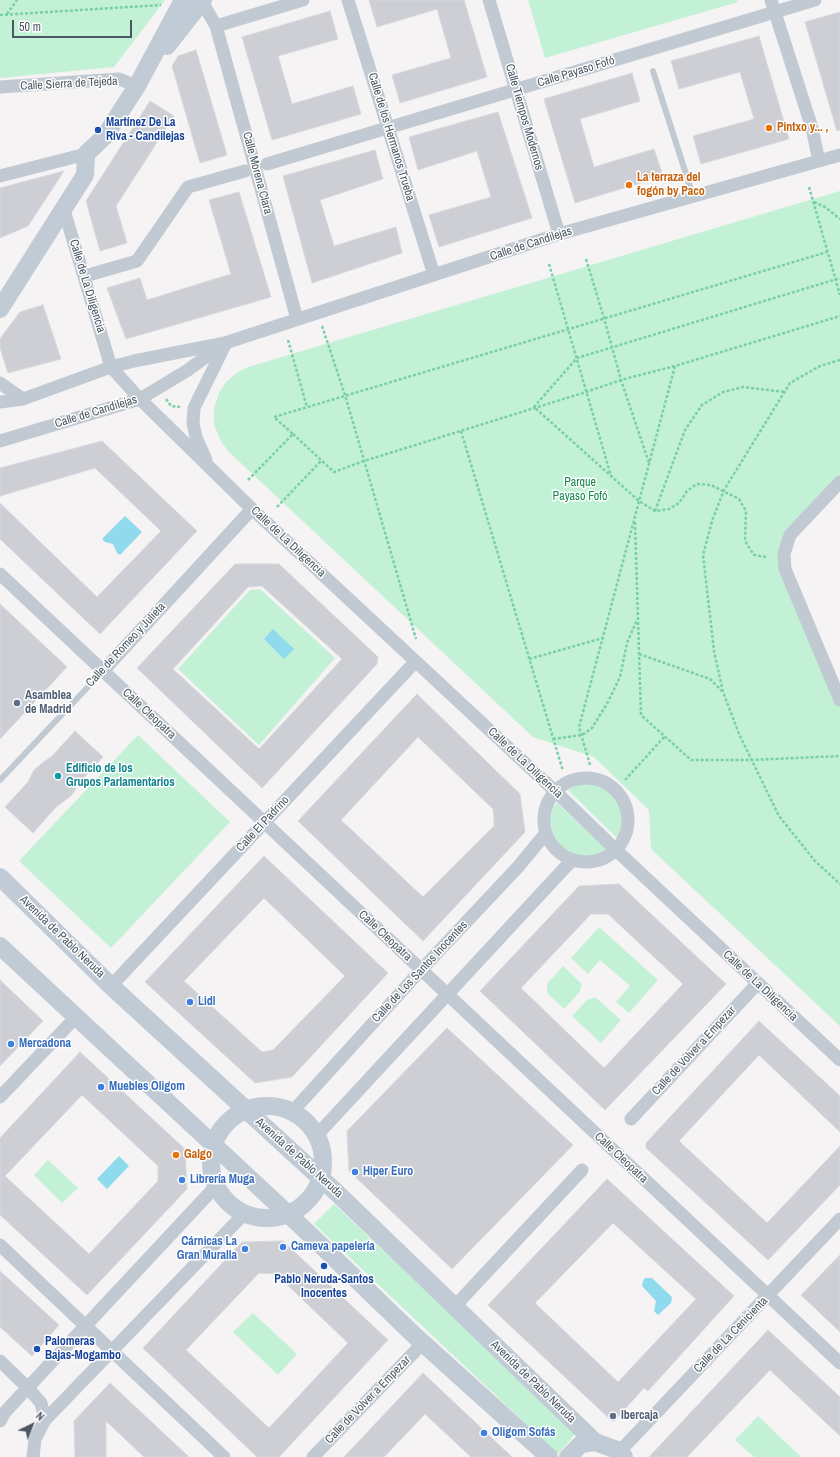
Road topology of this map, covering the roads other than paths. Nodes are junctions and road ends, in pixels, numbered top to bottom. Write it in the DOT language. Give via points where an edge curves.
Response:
graph roads {
  1 [pos="202,0"];
  2 [pos="303,0"];
  3 [pos="348,0"];
  4 [pos="489,0"];
  5 [pos="816,0"];
  6 [pos="181,3"];
  7 [pos="772,6"];
  8 [pos="216,26"];
  9 [pos="654,71"];
  10 [pos="137,86"];
  11 [pos="0,87"];
  12 [pos="516,89"];
  13 [pos="388,128"];
  14 [pos="86,154"];
  15 [pos="840,155"];
  16 [pos="819,161"];
  17 [pos="267,164"];
  18 [pos="246,170"];
  19 [pos="0,176"];
  20 [pos="693,196"];
  21 [pos="64,210"];
  22 [pos="558,234"];
  23 [pos="92,274"];
  24 [pos="434,274"];
  25 [pos="0,307"];
  26 [pos="297,319"];
  27 [pos="226,343"];
  28 [pos="111,367"];
  29 [pos="0,383"];
  30 [pos="23,399"];
  31 [pos="140,399"];
  32 [pos="0,402"];
  33 [pos="0,441"];
  34 [pos="209,467"];
  35 [pos="840,482"];
  36 [pos="252,509"];
  37 [pos="0,574"];
  38 [pos="415,662"];
  39 [pos="103,671"];
  40 [pos="840,700"];
  41 [pos="0,780"];
  42 [pos="556,792"];
  43 [pos="264,822"];
  44 [pos="546,833"];
  45 [pos="616,850"];
  46 [pos="572,860"];
  47 [pos="0,877"];
  48 [pos="0,946"];
  49 [pos="421,970"];
  50 [pos="758,984"];
  51 [pos="111,986"];
  52 [pos="448,994"];
  53 [pos="76,1017"];
  54 [pos="840,1060"];
  55 [pos="0,1097"];
  56 [pos="245,1109"];
  57 [pos="293,1111"];
  58 [pos="631,1119"];
  59 [pos="317,1135"];
  60 [pos="213,1145"];
  61 [pos="582,1170"];
  62 [pos="321,1178"];
  63 [pos="216,1186"];
  64 [pos="244,1214"];
  65 [pos="288,1214"];
  66 [pos="840,1218"];
  67 [pos="0,1246"];
  68 [pos="768,1296"];
  69 [pos="455,1306"];
  70 [pos="85,1327"];
  71 [pos="423,1343"];
  72 [pos="112,1351"];
  73 [pos="0,1361"];
  74 [pos="840,1363"];
  75 [pos="28,1388"];
  76 [pos="45,1420"];
  77 [pos="0,1421"];
  78 [pos="595,1442"];
  79 [pos="622,1454"];
  80 [pos="33,1457"];
  81 [pos="224,1457"];
  82 [pos="314,1457"];
  83 [pos="549,1457"];
  84 [pos="568,1457"];
  1 -- 8 [label="street, Calle Morena Clara"];
  1 -- 10 [label="main road"];
  2 -- 8 [label="street"];
  3 -- 13 [label="street, Calle de los Hermanos Trueba"];
  4 -- 12 [label="street, Calle Tiempos Modernos"];
  5 -- 7 [label="street, Calle Payaso Fofó"];
  6 -- 10 [label="main road"];
  7 -- 12 [label="street, Calle Payaso Fofó"];
  7 -- 16 [label="street" via="812,128"];
  8 -- 26 [label="street, Calle Morena Clara"];
  9 -- 20 [label="lane"];
  10 -- 11 [label="street, Calle Sierra de Tejeda" via="119,79"];
  10 -- 14 [label="main road" via="105,136"];
  12 -- 13 [label="street, Calle Payaso Fofó"];
  12 -- 22 [label="street, Calle Tiempos Modernos"];
  13 -- 17 [label="street, Calle Payaso Fofó"];
  13 -- 24 [label="street, Calle de los Hermanos Trueba"];
  14 -- 19 [label="street"];
  14 -- 21 [label="main road" via="85,175"];
  15 -- 16 [label="street, Calle de Candilejas"];
  16 -- 20 [label="street, Calle de Candilejas"];
  18 -- 23 [label="street" via="188,187 137,261"];
  20 -- 22 [label="street, Calle de Candilejas"];
  21 -- 25 [label="main road"];
  21 -- 28 [label="street, Calle de La Diligencia"];
  22 -- 24 [label="street, Calle de Candilejas"];
  24 -- 26 [label="street, Calle de Candilejas"];
  26 -- 27 [label="street, Calle de Candilejas"];
  27 -- 28 [label="street, Calle de Candilejas"];
  27 -- 31 [label="street, Calle de Candilejas"];
  27 -- 34 [label="street, Calle de La Diligencia" via="194,408 193,424 196,437"];
  28 -- 30 [label="street, Calle de Candilejas"];
  28 -- 31 [label="street, Calle de La Diligencia"];
  29 -- 30 [label="street"];
  30 -- 32 [label="street, Calle de Candilejas"];
  31 -- 33 [label="street, Calle de Candilejas"];
  31 -- 34 [label="street, Calle de La Diligencia"];
  34 -- 36 [label="street, Calle de La Diligencia"];
  35 -- 40 [label="street" via="790,535 784,554 785,569"];
  36 -- 38 [label="street, Calle de La Diligencia"];
  36 -- 39 [label="street, Calle de Romeo y Julieta"];
  37 -- 39 [label="street, Calle Cleopatra"];
  38 -- 42 [label="street, Calle de La Diligencia"];
  38 -- 43 [label="street, Calle El Padrino"];
  39 -- 41 [label="lane, Calle de Romeo y Julieta"];
  39 -- 43 [label="street, Calle Cleopatra"];
  42 -- 44 [label="street" via="549,801 546,811"];
  42 -- 45 [label="street, Calle de La Diligencia"];
  42 -- 45 [label="street" via="566,784 579,779 592,779 616,790 624,801 628,827 624,840"];
  43 -- 49 [label="street, Calle Cleopatra"];
  43 -- 51 [label="street, Calle El Padrino"];
  44 -- 46 [label="street" via="561,854"];
  44 -- 49 [label="street, Calle de Los Santos Inocentes" via="518,868"];
  45 -- 46 [label="street" via="596,862"];
  45 -- 50 [label="street, Calle de La Diligencia"];
  46 -- 52 [label="street"];
  47 -- 51 [label="main road, Avenida de Pablo Neruda"];
  48 -- 53 [label="main road"];
  49 -- 52 [label="street, Calle Cleopatra"];
  49 -- 57 [label="street, Calle de Los Santos Inocentes"];
  50 -- 54 [label="street, Calle de La Diligencia"];
  50 -- 58 [label="street, Calle de Volver a Empezar"];
  51 -- 56 [label="main road, Avenida de Pablo Neruda"];
  52 -- 59 [label="street"];
  52 -- 68 [label="street, Calle Cleopatra"];
  53 -- 55 [label="street"];
  53 -- 60 [label="main road"];
  56 -- 57 [label="main road" via="270,1105"];
  56 -- 60 [label="main road" via="225,1123"];
  56 -- 62 [label="main road, Avenida de Pablo Neruda"];
  57 -- 59 [label="main road" via="306,1121"];
  59 -- 62 [label="main road" via="323,1155"];
  60 -- 63 [label="main road" via="210,1165"];
  60 -- 65 [label="main road"];
  61 -- 69 [label="street"];
  62 -- 65 [label="main road" via="309,1200"];
  62 -- 69 [label="main road, Avenida de Pablo Neruda"];
  63 -- 64 [label="main road" via="227,1202"];
  63 -- 70 [label="street"];
  64 -- 65 [label="main road" via="264,1218"];
  64 -- 72 [label="street"];
  65 -- 71 [label="main road"];
  66 -- 68 [label="street, Calle de La Cenicienta"];
  67 -- 70 [label="street"];
  68 -- 74 [label="street, Calle Cleopatra"];
  68 -- 79 [label="street, Calle de La Cenicienta"];
  69 -- 78 [label="main road, Avenida de Pablo Neruda"];
  70 -- 72 [label="street"];
  70 -- 75 [label="street"];
  71 -- 82 [label="street, Calle de Volver a Empezar"];
  71 -- 83 [label="main road"];
  72 -- 76 [label="street"];
  72 -- 81 [label="street"];
  73 -- 75 [label="street"];
  75 -- 76 [label="street" via="41,1403"];
  75 -- 77 [label="street" via="5,1412"];
  76 -- 80 [label="street" via="35,1439"];
  78 -- 79 [label="main road, Avenida de Pablo Neruda"];
  78 -- 84 [label="main road" via="581,1444"];
}
